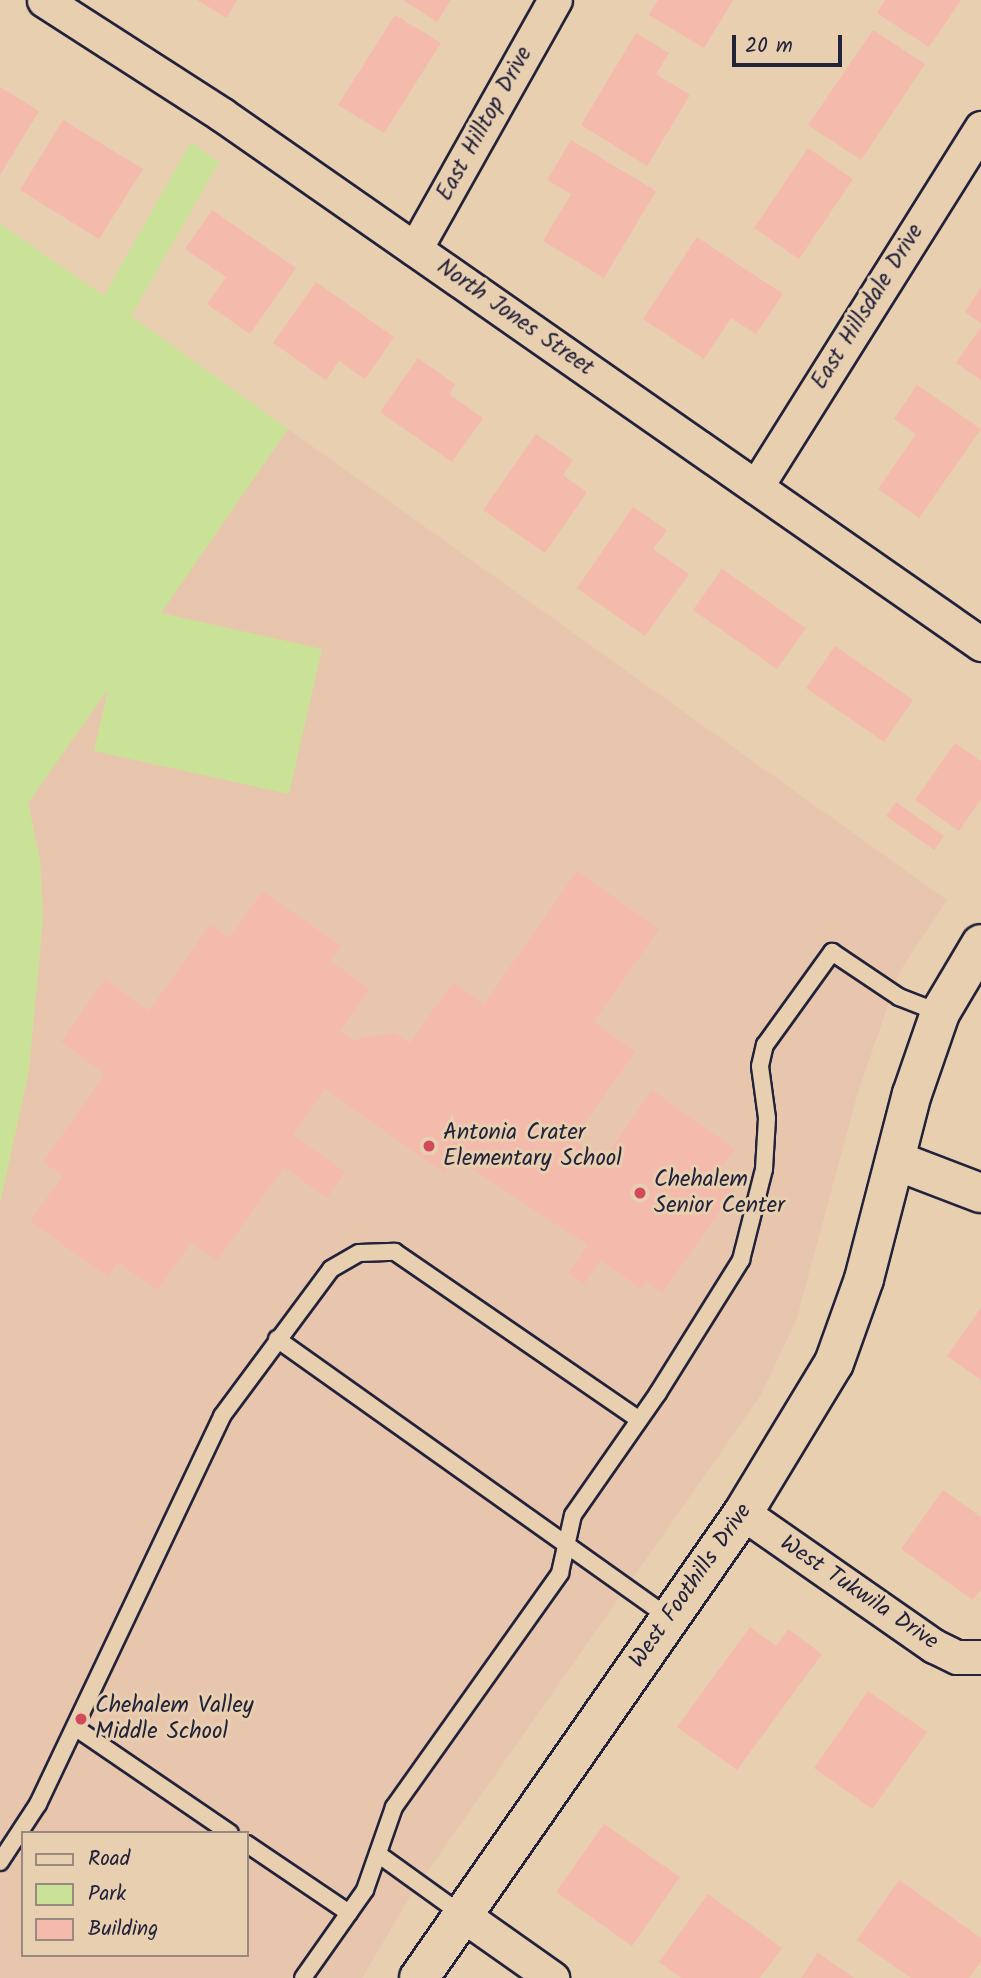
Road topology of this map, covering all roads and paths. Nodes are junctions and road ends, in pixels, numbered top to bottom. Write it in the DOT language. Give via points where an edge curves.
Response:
graph roads {
  1 [pos="44,0"];
  2 [pos="555,0"];
  3 [pos="981,128"];
  4 [pos="415,249"];
  5 [pos="756,487"];
  6 [pos="981,644"];
  7 [pos="981,944"];
  8 [pos="940,1013"];
  9 [pos="897,1161"];
  10 [pos="981,1193"];
  11 [pos="277,1339"];
  12 [pos="639,1420"];
  13 [pos="743,1513"];
  14 [pos="566,1545"];
  15 [pos="668,1618"];
  16 [pos="981,1657"];
  17 [pos="76,1728"];
  18 [pos="227,1831"];
  19 [pos="248,1845"];
  20 [pos="378,1854"];
  21 [pos="0,1862"];
  22 [pos="349,1913"];
  23 [pos="460,1913"];
  24 [pos="303,1978"];
  25 [pos="419,1978"];
  26 [pos="552,1978"];
  1 -- 4 [label="street, North Jones Street" via="221,114"];
  2 -- 4 [label="street, East Hilltop Drive"];
  3 -- 5 [label="street, East Hillsdale Drive"];
  4 -- 5 [label="street, North Jones Street"];
  5 -- 6 [label="street, North Jones Street"];
  7 -- 8 [label="street, West Foothills Drive"];
  8 -- 9 [label="street, West Foothills Drive" via="912,1094"];
  8 -- 12 [label="lane" via="899,996 832,952 765,1045 760,1066 767,1118 764,1169 741,1260"];
  9 -- 10 [label="street"];
  9 -- 13 [label="street, West Foothills Drive" via="864,1279 834,1363"];
  11 -- 12 [label="lane" via="331,1269 359,1253 395,1252"];
  11 -- 14 [label="lane"];
  11 -- 17 [label="lane" via="222,1416"];
  12 -- 14 [label="lane" via="573,1515"];
  13 -- 15 [label="street, West Foothills Drive"];
  13 -- 16 [label="street, West Tukwila Drive" via="934,1646 957,1657"];
  14 -- 15 [label="lane"];
  14 -- 20 [label="lane" via="560,1573 394,1807"];
  15 -- 23 [label="street, West Foothills Drive"];
  17 -- 18 [label="lane"];
  17 -- 21 [label="lane" via="38,1804"];
  19 -- 22 [label="lane"];
  20 -- 22 [label="lane" via="365,1890"];
  20 -- 23 [label="lane"];
  22 -- 24 [label="lane"];
  23 -- 25 [label="street, West Foothills Drive"];
  23 -- 26 [label="street"];
}
